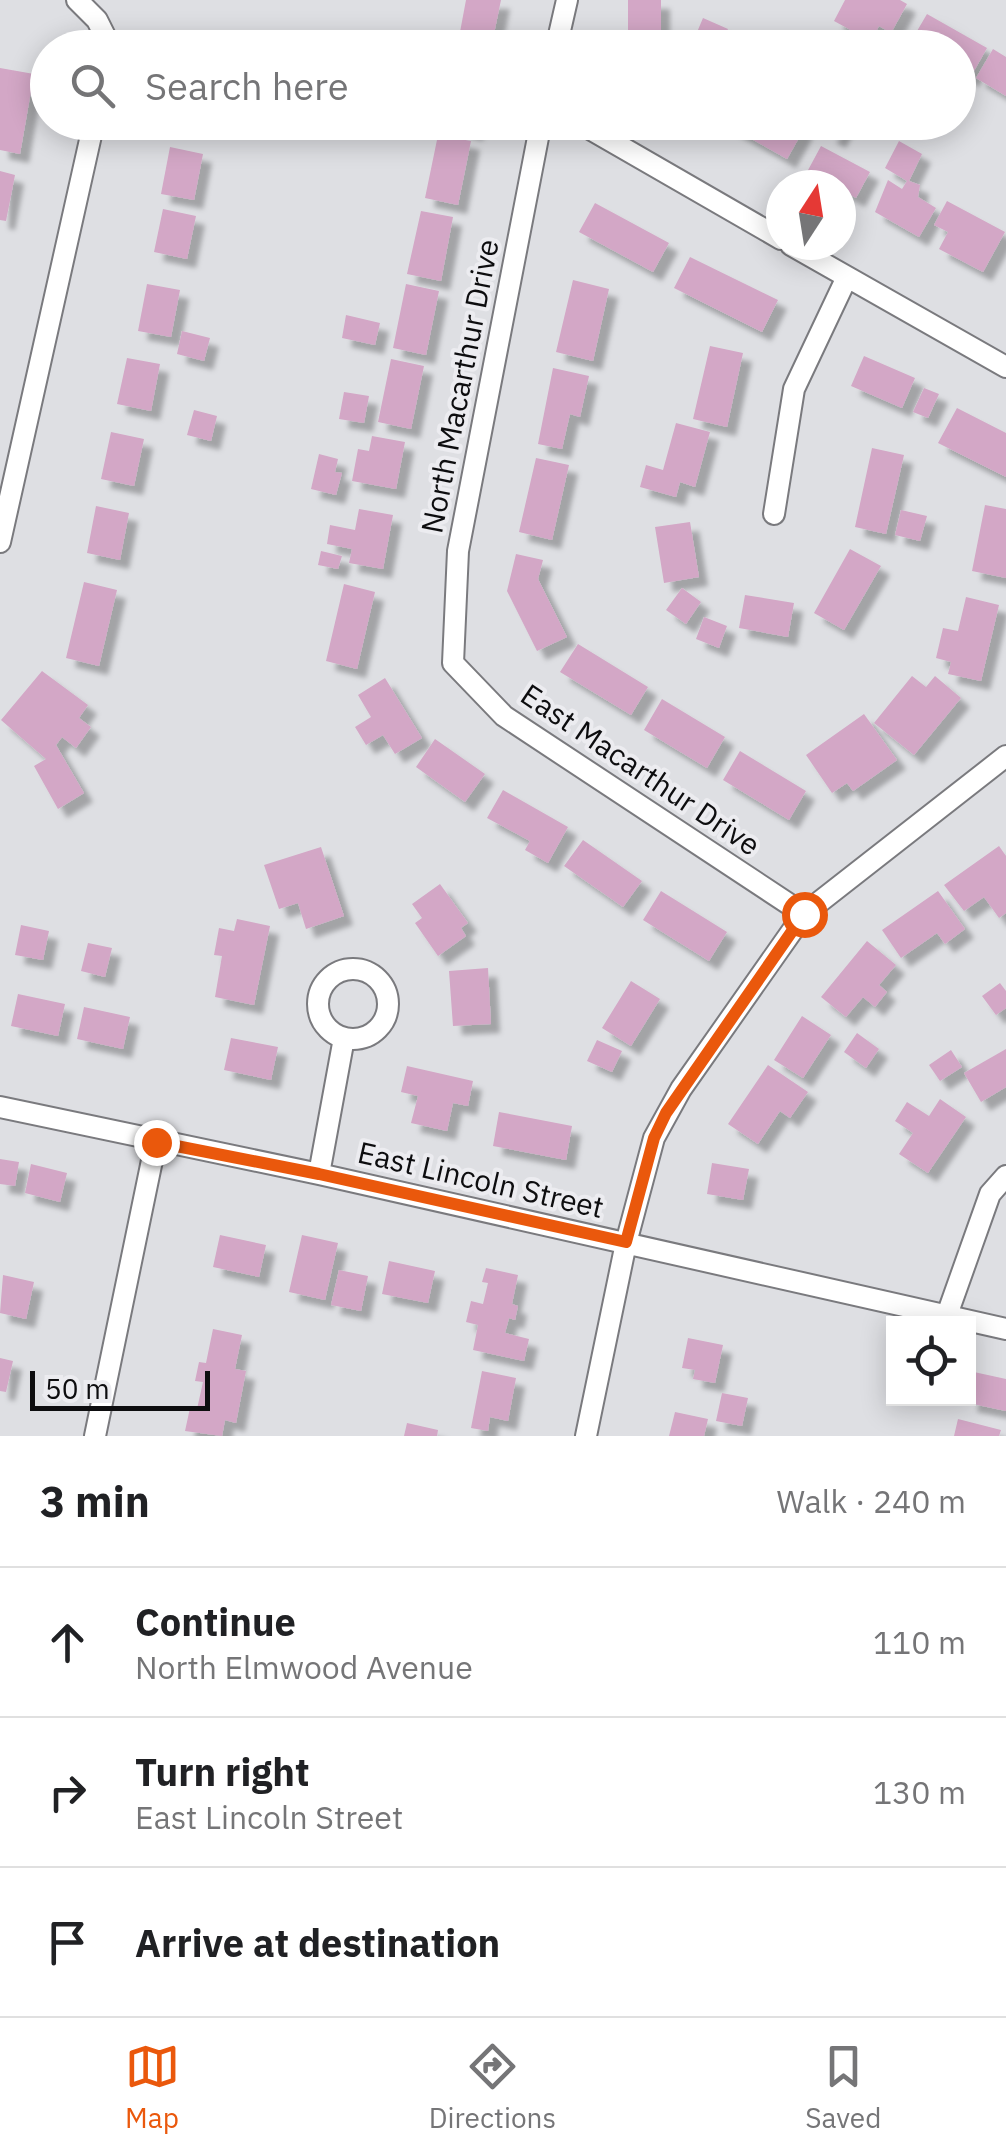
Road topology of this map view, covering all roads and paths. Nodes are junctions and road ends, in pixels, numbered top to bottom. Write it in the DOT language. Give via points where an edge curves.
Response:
graph roads {
  1 [pos="77,0"];
  2 [pos="567,0"];
  3 [pos="102,30"];
  4 [pos="560,30"];
  5 [pos="90,140"];
  6 [pos="537,140"];
  7 [pos="609,140"];
  8 [pos="766,230"];
  9 [pos="817,260"];
  10 [pos="847,277"];
  11 [pos="1006,366"];
  12 [pos="774,514"];
  13 [pos="0,542"];
  14 [pos="454,663"];
  15 [pos="1006,756"];
  16 [pos="804,914"];
  17 [pos="344,1038"];
  18 [pos="0,1107"];
  19 [pos="156,1142"];
  20 [pos="319,1174"];
  21 [pos="1006,1176"];
  22 [pos="626,1242"];
  23 [pos="947,1315"];
  24 [pos="1006,1329"];
  25 [pos="95,1436"];
  26 [pos="586,1436"];
  1 -- 3 [label="street"];
  2 -- 4 [label="street"];
  5 -- 13 [label="street"];
  6 -- 14 [label="street, North Macarthur Drive" via="458,550"];
  7 -- 8 [label="street"];
  9 -- 10 [label="street"];
  10 -- 11 [label="street"];
  10 -- 12 [label="street" via="794,389"];
  14 -- 16 [label="street, East Macarthur Drive" via="504,716"];
  15 -- 16 [label="street"];
  16 -- 22 [label="street" via="666,1113"];
  17 -- 20 [label="street"];
  18 -- 19 [label="street, East Lincoln Street"];
  19 -- 20 [label="street, East Lincoln Street"];
  19 -- 25 [label="street"];
  20 -- 22 [label="street, East Lincoln Street"];
  21 -- 23 [label="street" via="990,1194"];
  22 -- 23 [label="street, East Lincoln Street"];
  22 -- 26 [label="street"];
  23 -- 24 [label="street, East Lincoln Street"];
}
